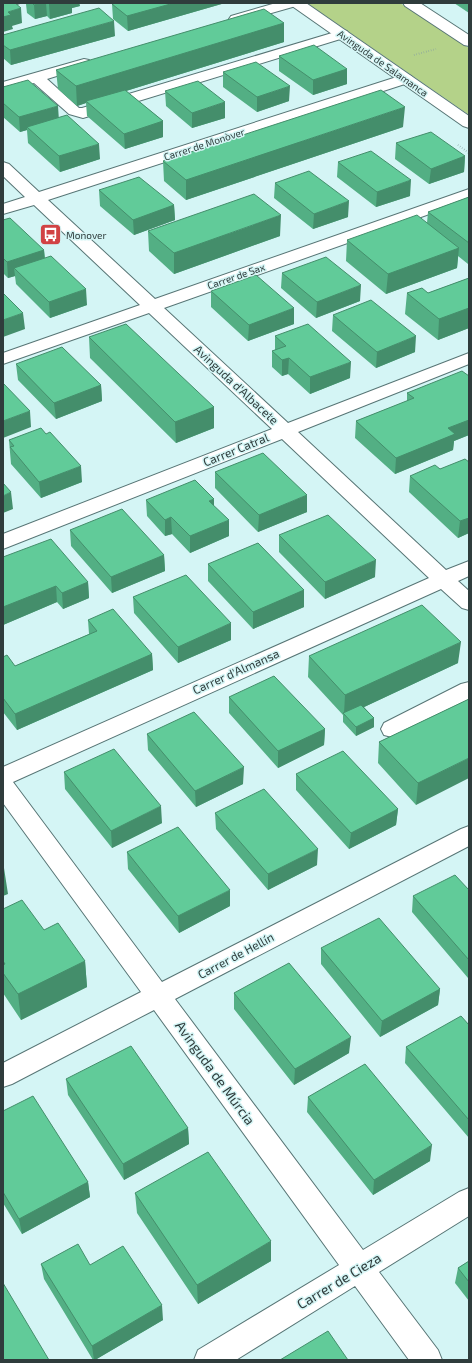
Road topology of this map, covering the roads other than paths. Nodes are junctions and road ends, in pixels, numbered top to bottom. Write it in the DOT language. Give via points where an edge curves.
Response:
graph roads {
  1 [pos="291,3"];
  2 [pos="297,3"];
  3 [pos="410,3"];
  4 [pos="224,22"];
  5 [pos="342,34"];
  6 [pos="469,42"];
  7 [pos="96,60"];
  8 [pos="36,78"];
  9 [pos="406,79"];
  10 [pos="3,87"];
  11 [pos="469,123"];
  12 [pos="3,167"];
  13 [pos="469,194"];
  14 [pos="36,198"];
  15 [pos="3,209"];
  16 [pos="151,305"];
  17 [pos="469,358"];
  18 [pos="3,359"];
  19 [pos="285,431"];
  20 [pos="3,542"];
  21 [pos="469,568"];
  22 [pos="443,579"];
  23 [pos="469,603"];
  24 [pos="469,690"];
  25 [pos="392,729"];
  26 [pos="3,777"];
  27 [pos="3,786"];
  28 [pos="469,835"];
  29 [pos="159,996"];
  30 [pos="3,1076"];
  31 [pos="469,1201"];
  32 [pos="359,1268"];
  33 [pos="208,1360"];
  34 [pos="428,1360"];
  1 -- 4 [label="street"];
  2 -- 5 [label="street, Avinguda de Salamanca"];
  3 -- 6 [label="street"];
  5 -- 8 [label="street" via="84,113 74,111"];
  5 -- 9 [label="street, Avinguda de Salamanca"];
  7 -- 8 [label="street"];
  8 -- 10 [label="street"];
  9 -- 11 [label="street, Avinguda de Salamanca"];
  9 -- 14 [label="street, Carrer de Monòver"];
  12 -- 14 [label="street, Avinguda d'Albacete"];
  13 -- 16 [label="street, Carrer de Sax"];
  14 -- 15 [label="street, Carrer de Monòver"];
  14 -- 16 [label="street, Avinguda d'Albacete"];
  16 -- 18 [label="street, Carrer de Sax"];
  16 -- 19 [label="street, Avinguda d'Albacete"];
  17 -- 19 [label="street, Carrer Catral"];
  19 -- 20 [label="street, Carrer Catral"];
  19 -- 22 [label="street, Avinguda d'Albacete"];
  21 -- 22 [label="street, Carrer d'Almansa"];
  22 -- 23 [label="street, Avinguda d'Albacete"];
  22 -- 26 [label="street, Carrer d'Almansa"];
  24 -- 25 [label="street"];
  27 -- 29 [label="street, Avinguda de Múrcia"];
  28 -- 29 [label="street, Carrer de Hellín"];
  29 -- 30 [label="street, Carrer de Hellín"];
  29 -- 32 [label="street, Avinguda de Múrcia"];
  31 -- 32 [label="street, Carrer de Cieza"];
  32 -- 33 [label="street, Carrer de Cieza"];
  32 -- 34 [label="street, Avinguda de Múrcia"];
}
